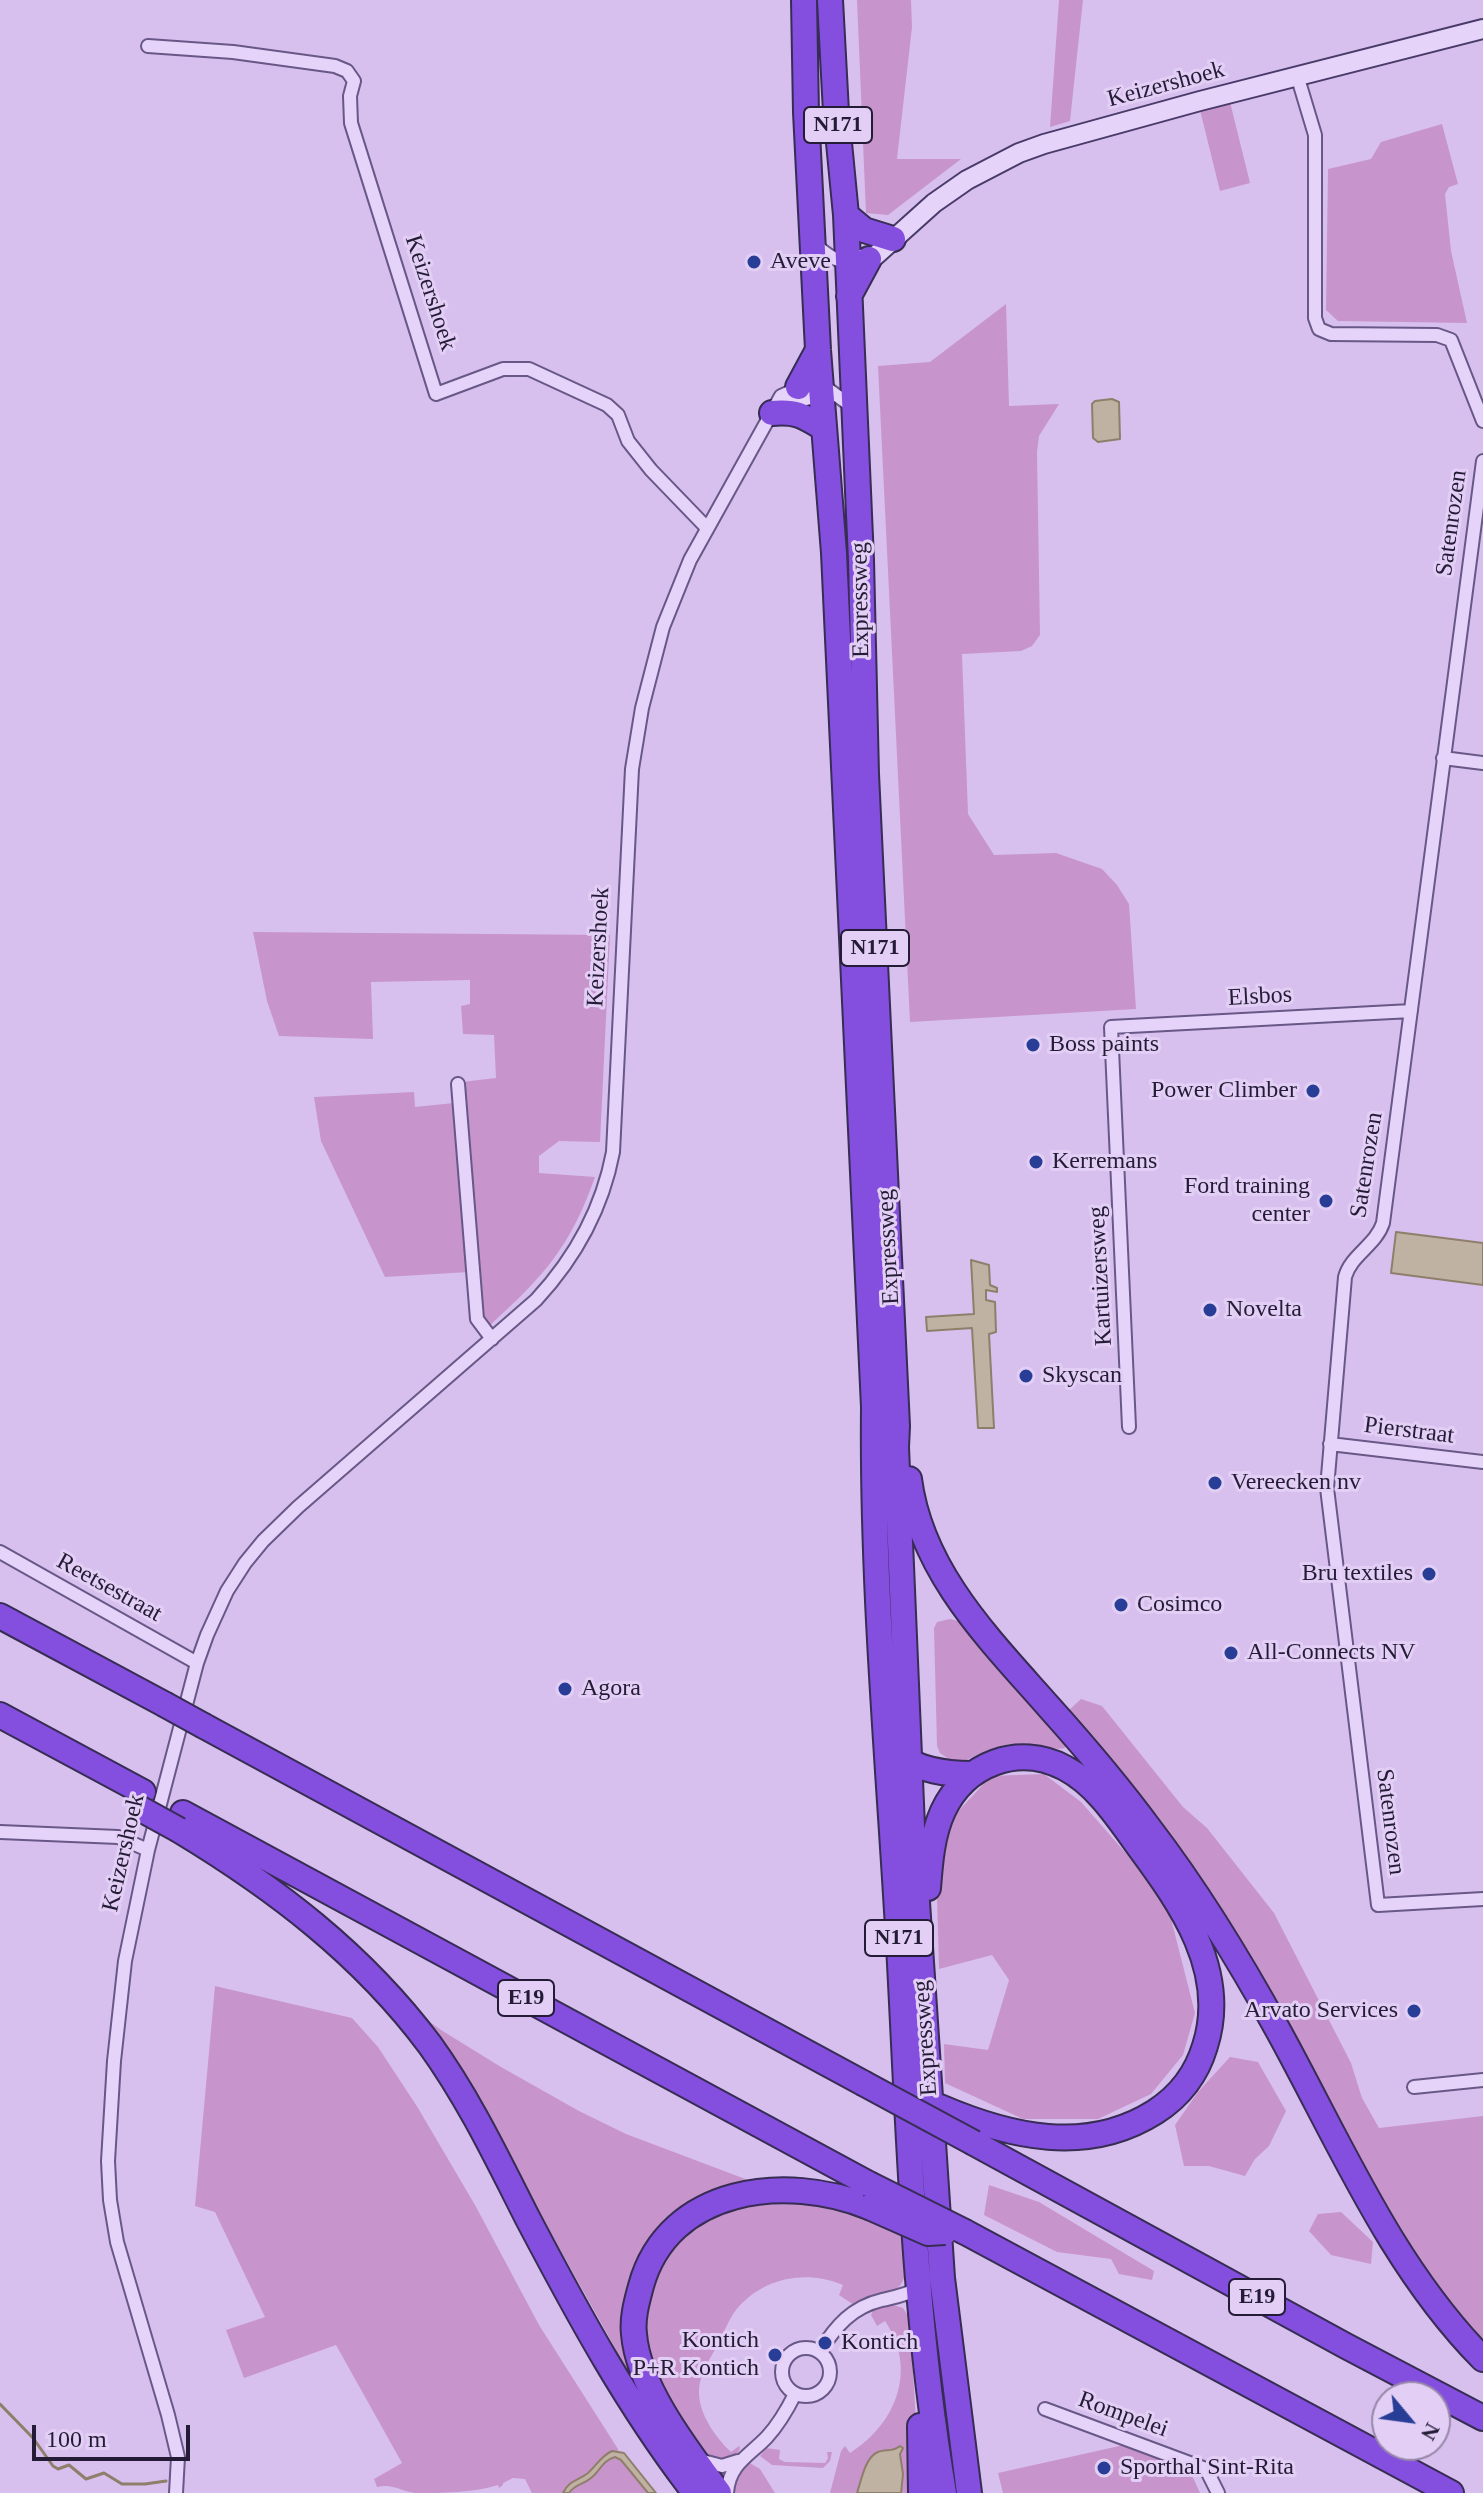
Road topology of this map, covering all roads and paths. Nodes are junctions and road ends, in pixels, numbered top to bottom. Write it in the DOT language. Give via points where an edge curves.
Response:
graph roads {
  1 [pos="804,0"];
  2 [pos="830,0"];
  3 [pos="1483,29"];
  4 [pos="148,46"];
  5 [pos="1297,75"];
  6 [pos="846,215"];
  7 [pos="850,252"];
  8 [pos="853,378"];
  9 [pos="817,390"];
  10 [pos="854,408"];
  11 [pos="772,413"];
  12 [pos="1483,421"];
  13 [pos="822,427"];
  14 [pos="1483,461"];
  15 [pos="707,528"];
  16 [pos="1443,758"];
  17 [pos="1483,763"];
  18 [pos="1411,1011"];
  19 [pos="1111,1027"];
  20 [pos="458,1084"];
  21 [pos="492,1339"];
  22 [pos="897,1426"];
  23 [pos="1129,1427"];
  24 [pos="1330,1444"];
  25 [pos="1483,1462"];
  26 [pos="0,1552"];
  27 [pos="949,1586"];
  28 [pos="903,1593"];
  29 [pos="0,1616"];
  30 [pos="880,1619"];
  31 [pos="197,1663"];
  32 [pos="0,1715"];
  33 [pos="888,1746"];
  34 [pos="909,1763"];
  35 [pos="972,1774"];
  36 [pos="181,1822"];
  37 [pos="0,1832"];
  38 [pos="148,1850"];
  39 [pos="1483,1899"];
  40 [pos="922,1978"];
  41 [pos="1483,2080"];
  42 [pos="1414,2087"];
  43 [pos="973,2132"];
  44 [pos="869,2195"];
  45 [pos="942,2278"];
  46 [pos="919,2288"];
  47 [pos="820,2351"];
  48 [pos="1483,2359"];
  49 [pos="926,2361"];
  50 [pos="795,2394"];
  51 [pos="1045,2409"];
  52 [pos="1483,2418"];
  53 [pos="693,2458"];
  54 [pos="738,2461"];
  55 [pos="176,2493"];
  56 [pos="695,2493"];
  57 [pos="719,2493"];
  58 [pos="727,2493"];
  59 [pos="921,2493"];
  60 [pos="944,2493"];
  61 [pos="969,2493"];
  62 [pos="1218,2493"];
  63 [pos="1451,2493"];
  1 -- 7 [label="highway, N171" via="806,112"];
  2 -- 6 [label="highway, N171"];
  3 -- 5 [label="street, Keizershoek"];
  4 -- 15 [label="street, Keizershoek" via="233,52 347,71 354,81 351,123 436,394 503,369 529,369 607,405 651,470"];
  5 -- 7 [label="street, Keizershoek" via="1019,153"];
  5 -- 12 [label="street" via="1315,135 1319,329 1451,340"];
  6 -- 7 [label="highway, N171"];
  6 -- 7 [label="highway" via="864,230"];
  7 -- 8 [label="highway, Expressweg / N171"];
  7 -- 9 [label="highway, N171" via="818,350"];
  8 -- 9 [label="street"];
  8 -- 10 [label="highway, Expressweg / N171"];
  9 -- 10 [label="street"];
  9 -- 11 [label="street"];
  9 -- 11 [label="street, Keizershoek" via="781,396"];
  9 -- 13 [label="highway, Expressweg / N171"];
  10 -- 22 [label="highway, Expressweg / N171"];
  11 -- 13 [label="highway" via="803,415"];
  11 -- 15 [label="street, Keizershoek"];
  13 -- 30 [label="highway, Expressweg / N171" via="834,553"];
  14 -- 16 [label="street, Satenrozen"];
  15 -- 21 [label="street, Keizershoek" via="663,627 636,741 613,1152 606,1185 582,1239 554,1281"];
  16 -- 17 [label="street"];
  16 -- 18 [label="street, Satenrozen"];
  18 -- 19 [label="street, Elsbos"];
  18 -- 24 [label="street, Satenrozen" via="1383,1223 1345,1277"];
  19 -- 23 [label="street, Kartuizersweg"];
  20 -- 21 [label="street" via="477,1319"];
  21 -- 31 [label="street, Keizershoek" via="263,1541 222,1601"];
  22 -- 27 [label="highway" via="911,1497"];
  22 -- 28 [label="highway, Expressweg / N171"];
  24 -- 25 [label="street, Pierstraat"];
  24 -- 39 [label="street, Satenrozen" via="1327,1488 1378,1905"];
  26 -- 31 [label="street, Reetsestraat"];
  27 -- 28 [label="highway" via="927,1582"];
  27 -- 48 [label="highway" via="981,1631 1144,1821 1209,1912 1377,2215 1443,2314"];
  28 -- 30 [label="highway"];
  28 -- 34 [label="highway, Expressweg / N171"];
  29 -- 43 [label="highway, E19, bridge" via="913,2110"];
  30 -- 33 [label="highway, Expressweg / N171"];
  31 -- 38 [label="street, Keizershoek"];
  32 -- 36 [label="highway, E19" via="113,1775 141,1800"];
  33 -- 34 [label="highway"];
  33 -- 46 [label="highway, Expressweg / N171"];
  34 -- 35 [label="highway" via="943,1773"];
  34 -- 40 [label="highway, Expressweg / N171"];
  35 -- 40 [label="highway" via="942,1813 932,1849"];
  35 -- 43 [label="highway" via="1004,1759 1034,1757 1061,1766 1089,1785 1178,1902 1206,1963 1212,2012 1194,2072 1174,2097 1140,2122 1088,2137"];
  36 -- 44 [label="highway, E19"];
  36 -- 56 [label="highway" via="316,1925 413,2023 462,2095 602,2355"];
  37 -- 38 [label="street" via="118,1837"];
  38 -- 55 [label="street, Keizershoek" via="125,1961 108,2161 117,2242 178,2457"];
  40 -- 45 [label="highway, Expressweg / N171"];
  41 -- 42 [label="street"];
  43 -- 52 [label="highway, E19" via="1346,2346"];
  44 -- 53 [label="highway" via="746,2193 697,2212 661,2242 646,2271 633,2333 641,2370"];
  44 -- 63 [label="highway, E19, bridge" via="974,2237"];
  45 -- 46 [label="highway"];
  45 -- 61 [label="highway, Expressweg / N171"];
  46 -- 47 [label="street" via="849,2313"];
  46 -- 49 [label="highway, Expressweg / N171"];
  47 -- 50 [label="street" via="829,2362 828,2384 815,2395"];
  47 -- 50 [label="street" via="803,2348 785,2361 783,2377"];
  49 -- 59 [label="highway" via="919,2384"];
  49 -- 60 [label="highway, Expressweg / N171"];
  50 -- 54 [label="street" via="765,2440"];
  51 -- 62 [label="street, Rompelei" via="1206,2469"];
  53 -- 54 [label="street" via="722,2466"];
  53 -- 57 [label="highway"];
  54 -- 58 [label="street"];
}
